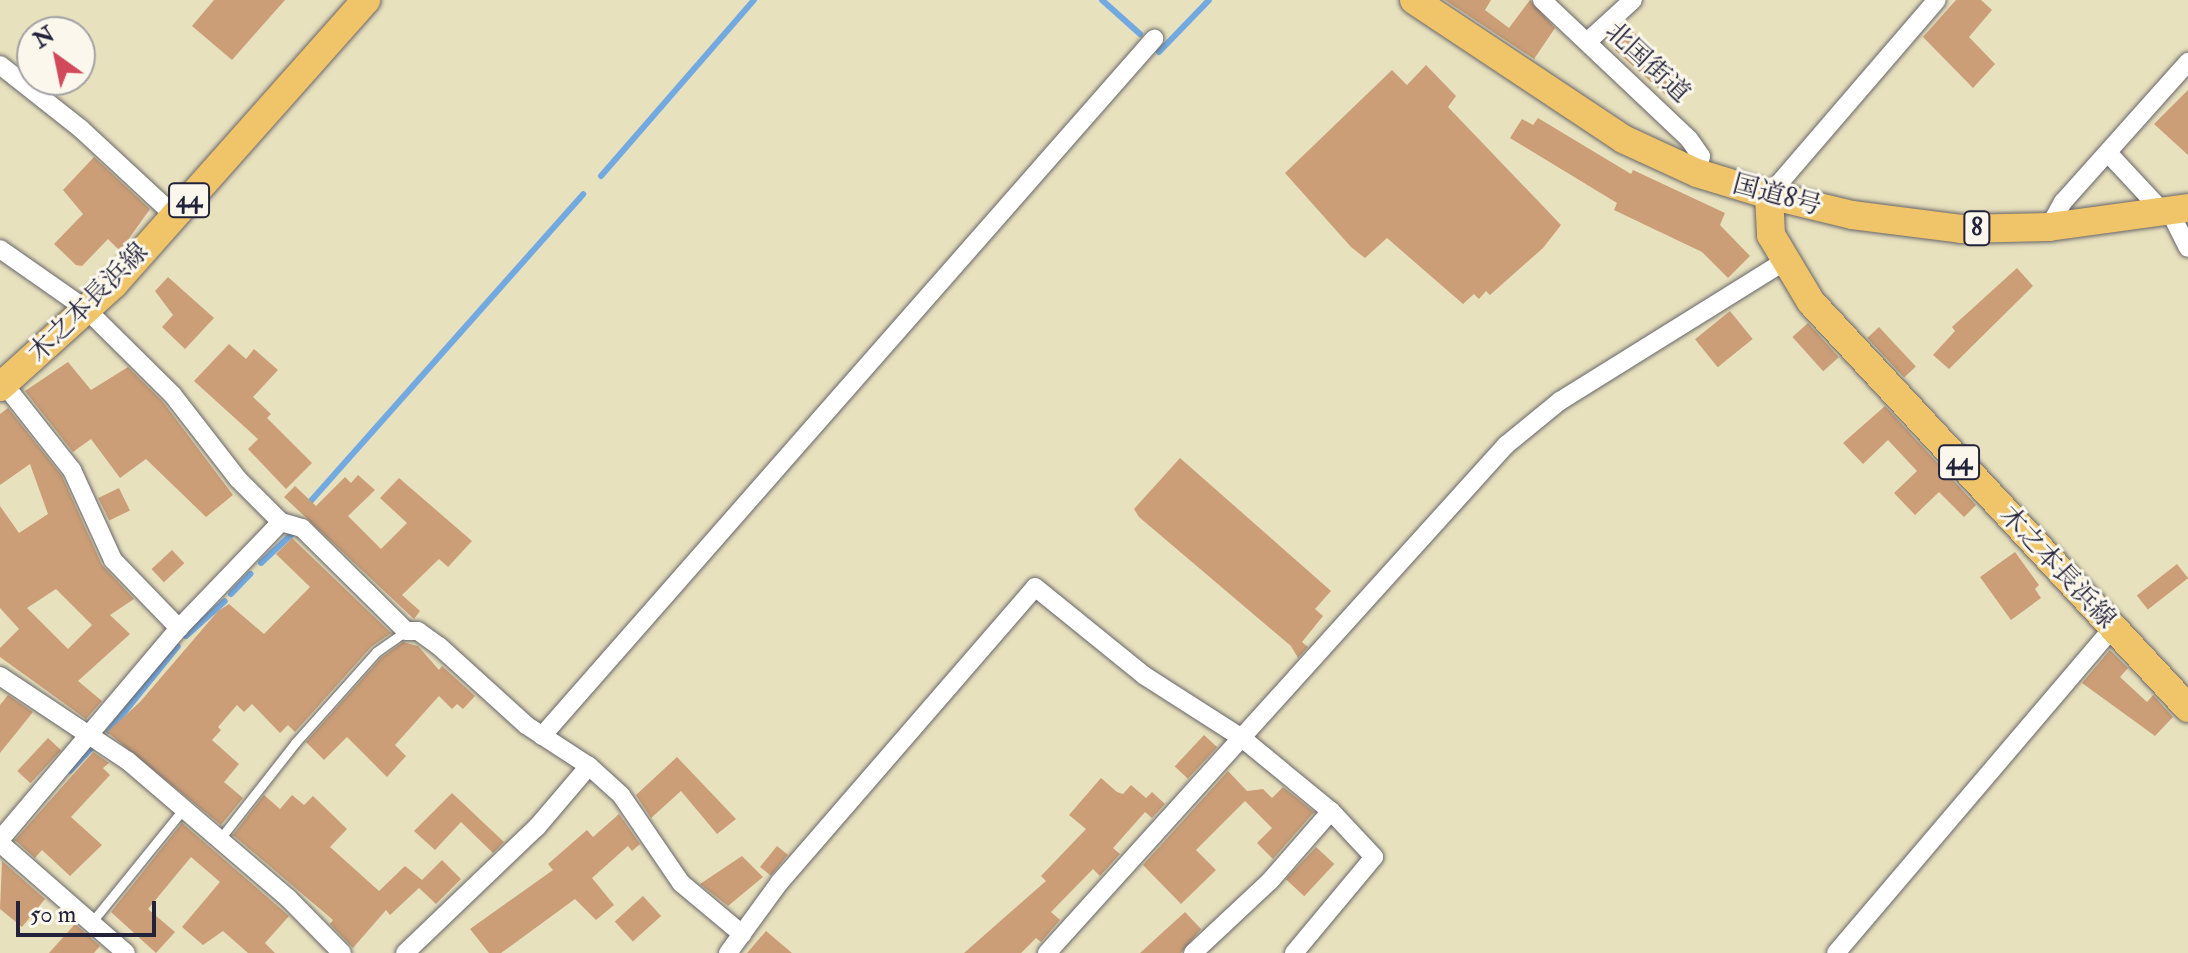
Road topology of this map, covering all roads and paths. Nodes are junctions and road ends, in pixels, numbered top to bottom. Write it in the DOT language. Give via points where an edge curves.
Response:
graph roads {
  1 [pos="366,0"];
  2 [pos="1414,0"];
  3 [pos="1542,0"];
  4 [pos="1633,0"];
  5 [pos="1937,0"];
  6 [pos="1154,39"];
  7 [pos="1587,42"];
  8 [pos="2188,62"];
  9 [pos="0,65"];
  10 [pos="2109,154"];
  11 [pos="1697,173"];
  12 [pos="1769,195"];
  13 [pos="2174,211"];
  14 [pos="175,216"];
  15 [pos="2049,227"];
  16 [pos="2188,248"];
  17 [pos="0,249"];
  18 [pos="1783,262"];
  19 [pos="87,310"];
  20 [pos="2,385"];
  21 [pos="281,522"];
  22 [pos="179,628"];
  23 [pos="2113,628"];
  24 [pos="406,631"];
  25 [pos="0,676"];
  26 [pos="2188,708"];
  27 [pos="88,735"];
  28 [pos="542,736"];
  29 [pos="1242,738"];
  30 [pos="589,766"];
  31 [pos="184,808"];
  32 [pos="1331,811"];
  33 [pos="219,840"];
  34 [pos="3,844"];
  35 [pos="91,923"];
  36 [pos="739,946"];
  37 [pos="126,953"];
  38 [pos="342,953"];
  39 [pos="405,953"];
  40 [pos="1047,953"];
  41 [pos="1193,953"];
  42 [pos="1294,953"];
  43 [pos="1836,953"];
  1 -- 14 [label="main road, 木之本長浜線 / 44"];
  2 -- 11 [label="main road, 国道8号 / 8" via="1587,118"];
  3 -- 7 [label="street, 北国街道"];
  4 -- 7 [label="street"];
  5 -- 12 [label="street"];
  6 -- 28 [label="street"];
  7 -- 11 [label="street, 北国街道" via="1689,139 1701,156"];
  8 -- 10 [label="street"];
  9 -- 14 [label="street" via="81,129"];
  10 -- 13 [label="street"];
  10 -- 15 [label="street" via="2063,202"];
  11 -- 12 [label="main road, 国道8号 / 8"];
  12 -- 15 [label="main road, 国道8号 / 8" via="1902,223"];
  12 -- 18 [label="main road, 木之本長浜線 / 44" via="1767,218"];
  13 -- 15 [label="main road, 国道8号 / 8"];
  13 -- 16 [label="street"];
  14 -- 19 [label="main road, 木之本長浜線 / 44"];
  17 -- 19 [label="street"];
  18 -- 23 [label="main road, 木之本長浜線 / 44" via="1811,302"];
  18 -- 29 [label="street" via="1560,401 1506,445"];
  19 -- 20 [label="main road, 木之本長浜線 / 44"];
  19 -- 21 [label="street" via="172,394 238,479"];
  20 -- 22 [label="street" via="72,470 113,560"];
  21 -- 22 [label="street"];
  21 -- 24 [label="street" via="302,528"];
  22 -- 27 [label="street"];
  23 -- 26 [label="main road, 木之本長浜線 / 44"];
  23 -- 43 [label="street"];
  24 -- 28 [label="street" via="418,631 439,646"];
  24 -- 33 [label="lane" via="376,652 322,712"];
  25 -- 27 [label="street"];
  27 -- 31 [label="street"];
  27 -- 34 [label="street"];
  28 -- 30 [label="street"];
  29 -- 32 [label="street"];
  29 -- 36 [label="street" via="1145,676 1035,587 779,883"];
  29 -- 40 [label="street"];
  30 -- 36 [label="street" via="621,795 681,883"];
  30 -- 39 [label="street" via="537,827"];
  31 -- 33 [label="street"];
  31 -- 35 [label="lane"];
  32 -- 41 [label="street" via="1270,881"];
  32 -- 42 [label="street" via="1374,857"];
  33 -- 38 [label="street"];
  34 -- 35 [label="street"];
  35 -- 37 [label="street"];
}
